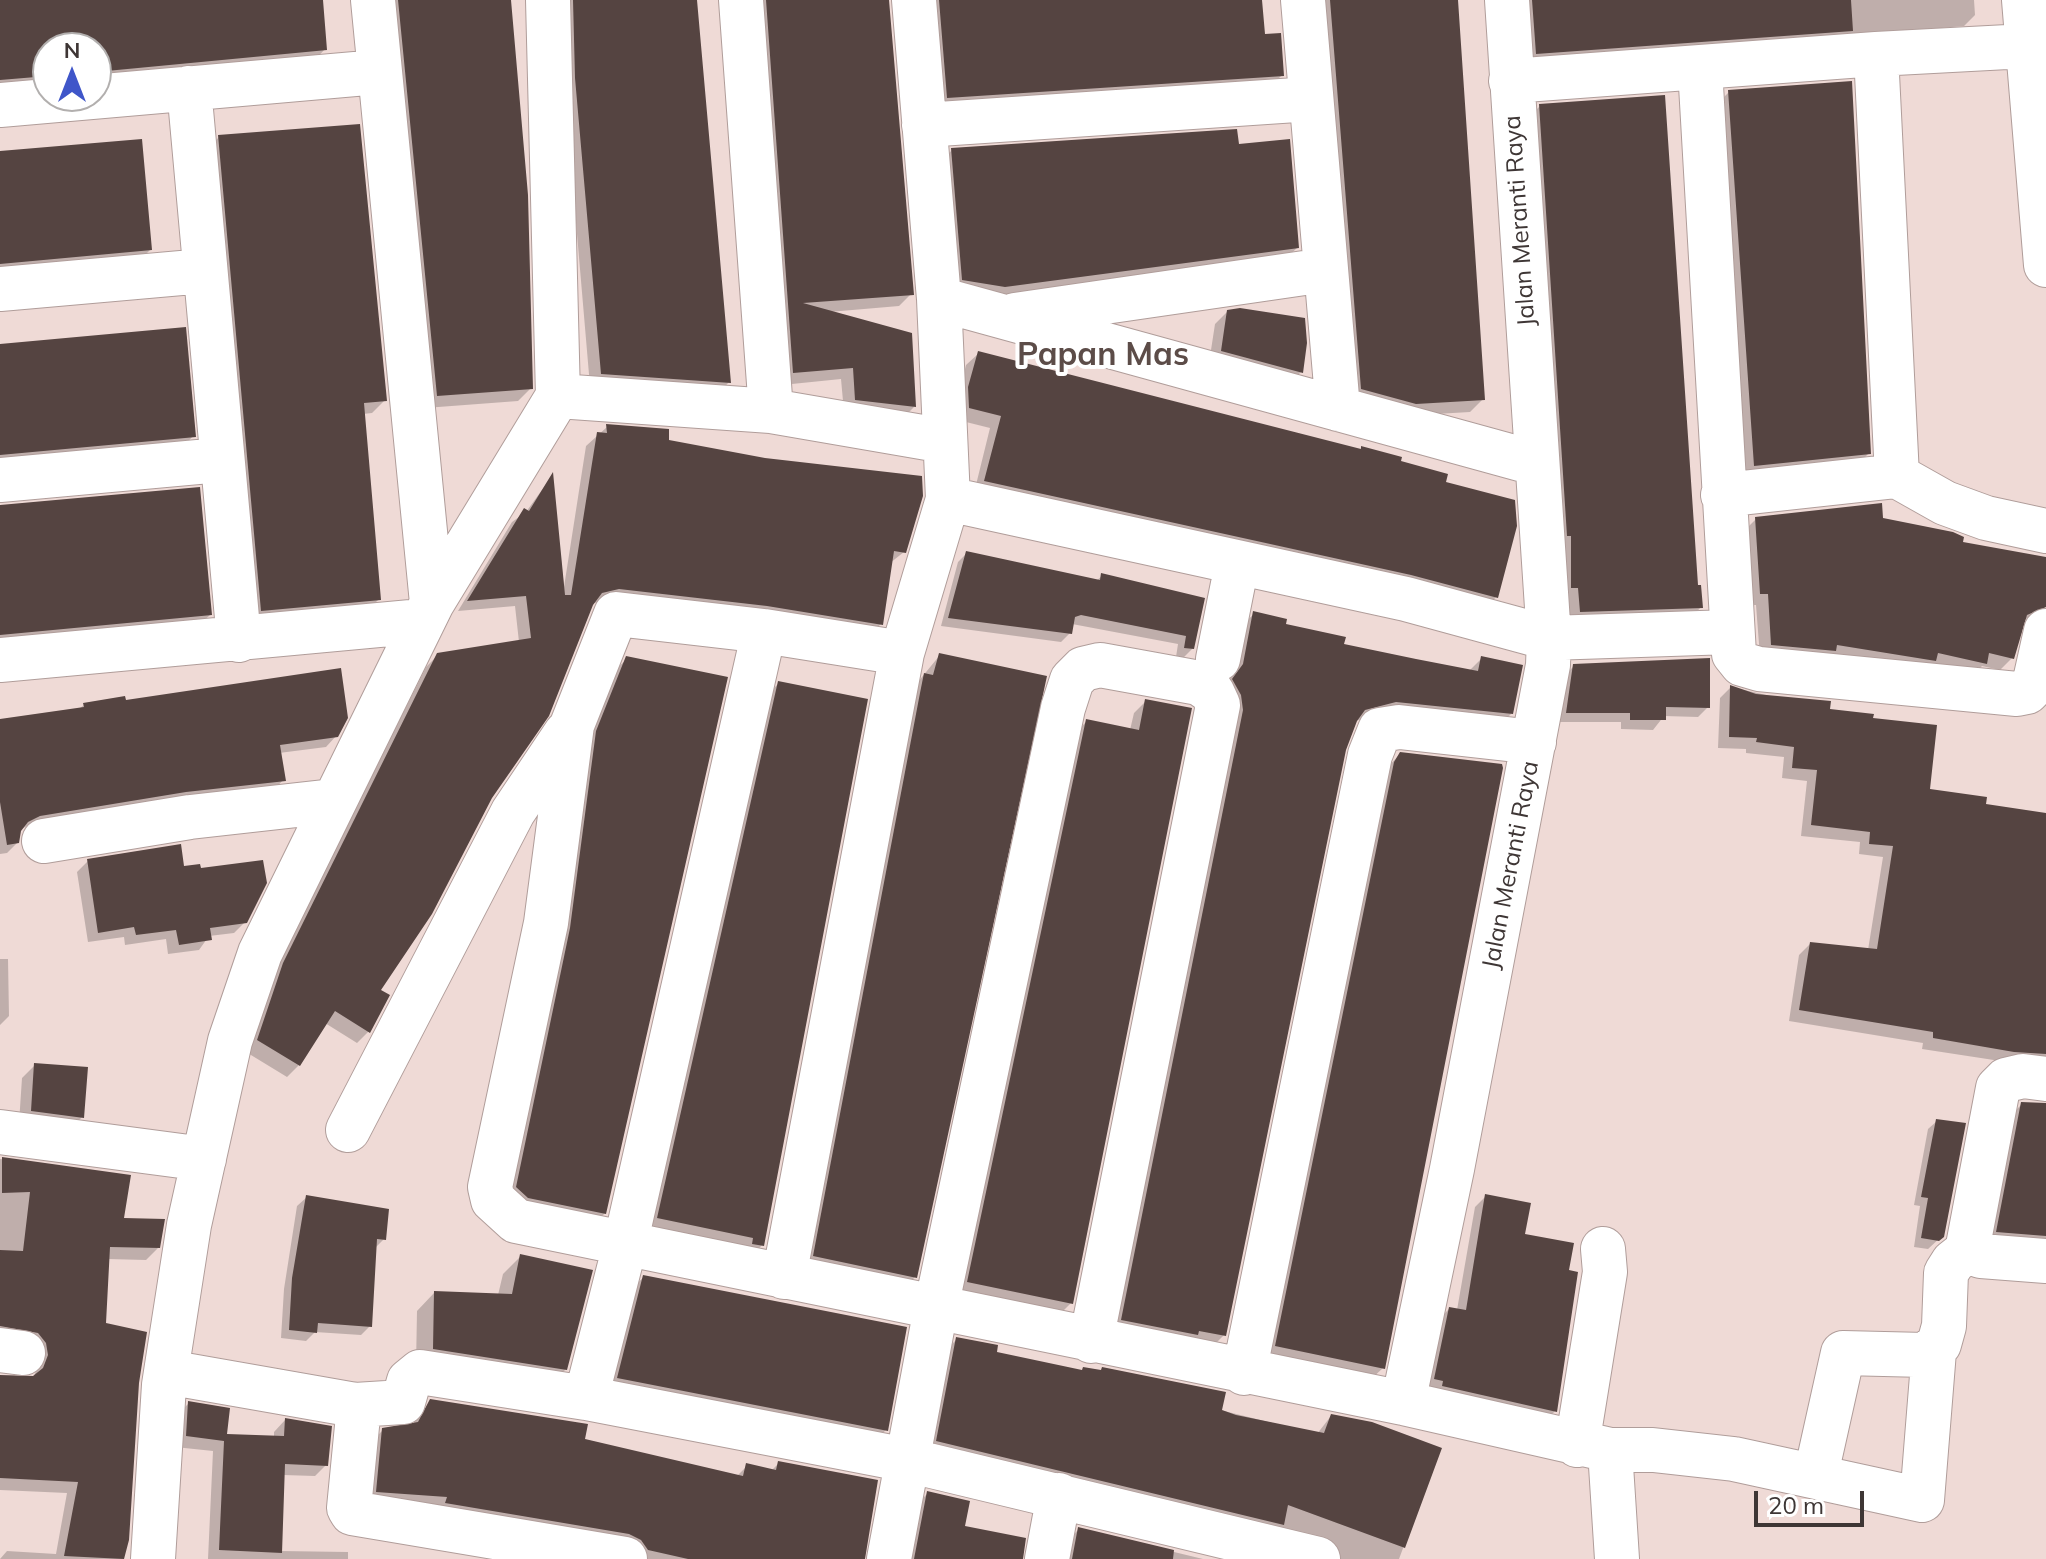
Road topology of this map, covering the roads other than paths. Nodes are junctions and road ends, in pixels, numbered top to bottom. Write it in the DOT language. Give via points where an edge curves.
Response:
graph roads {
  1 [pos="373,0"];
  2 [pos="548,0"];
  3 [pos="741,0"];
  4 [pos="914,0"];
  5 [pos="1303,0"];
  6 [pos="1507,0"];
  7 [pos="2024,0"];
  8 [pos="2036,46"];
  9 [pos="1876,54"];
  10 [pos="1700,68"];
  11 [pos="378,72"];
  12 [pos="1511,81"];
  13 [pos="189,88"];
  14 [pos="1311,99"];
  15 [pos="0,105"];
  16 [pos="924,125"];
  17 [pos="2046,265"];
  18 [pos="1325,270"];
  19 [pos="204,271"];
  20 [pos="0,289"];
  21 [pos="939,299"];
  22 [pos="1005,317"];
  23 [pos="558,396"];
  24 [pos="1338,409"];
  25 [pos="771,411"];
  26 [pos="945,441"];
  27 [pos="220,460"];
  28 [pos="1535,463"];
  29 [pos="1897,476"];
  30 [pos="0,480"];
  31 [pos="1723,495"];
  32 [pos="948,499"];
  33 [pos="2046,531"];
  34 [pos="1237,564"];
  35 [pos="427,612"];
  36 [pos="764,631"];
  37 [pos="2046,631"];
  38 [pos="1731,632"];
  39 [pos="1549,638"];
  40 [pos="239,640"];
  41 [pos="902,653"];
  42 [pos="1218,659"];
  43 [pos="0,660"];
  44 [pos="572,725"];
  45 [pos="1534,742"];
  46 [pos="333,801"];
  47 [pos="44,841"];
  48 [pos="2046,1079"];
  49 [pos="348,1130"];
  50 [pos="0,1132"];
  51 [pos="204,1159"];
  52 [pos="625,1245"];
  53 [pos="1603,1249"];
  54 [pos="1967,1251"];
  55 [pos="2046,1261"];
  56 [pos="784,1277"];
  57 [pos="936,1308"];
  58 [pos="1091,1341"];
  59 [pos="1934,1351"];
  60 [pos="167,1372"];
  61 [pos="1244,1373"];
  62 [pos="586,1398"];
  63 [pos="1403,1403"];
  64 [pos="355,1405"];
  65 [pos="1594,1448"];
  66 [pos="907,1460"];
  67 [pos="1816,1474"];
  68 [pos="1059,1495"];
  69 [pos="1204,1546"];
  70 [pos="568,1553"];
  71 [pos="153,1559"];
  72 [pos="625,1559"];
  73 [pos="889,1559"];
  74 [pos="1047,1559"];
  75 [pos="1318,1559"];
  76 [pos="1617,1559"];
  1 -- 11 [label="street"];
  2 -- 23 [label="street"];
  3 -- 25 [label="street"];
  4 -- 16 [label="street"];
  5 -- 14 [label="street"];
  6 -- 12 [label="street, Jalan Meranti Raya"];
  7 -- 8 [label="street"];
  8 -- 9 [label="street"];
  8 -- 17 [label="street"];
  9 -- 10 [label="street"];
  9 -- 29 [label="street"];
  10 -- 12 [label="street"];
  10 -- 31 [label="street"];
  11 -- 13 [label="street"];
  11 -- 35 [label="street"];
  12 -- 28 [label="street, Jalan Meranti Raya"];
  13 -- 15 [label="street"];
  13 -- 19 [label="street"];
  14 -- 16 [label="street"];
  14 -- 18 [label="street"];
  16 -- 21 [label="street"];
  18 -- 22 [label="street"];
  18 -- 24 [label="street"];
  19 -- 20 [label="street"];
  19 -- 27 [label="street"];
  21 -- 22 [label="street"];
  21 -- 26 [label="street"];
  22 -- 24 [label="street"];
  23 -- 25 [label="street"];
  23 -- 35 [label="street"];
  24 -- 28 [label="street"];
  25 -- 26 [label="street"];
  26 -- 32 [label="street"];
  27 -- 30 [label="street"];
  27 -- 40 [label="street"];
  28 -- 39 [label="street, Jalan Meranti Raya"];
  29 -- 31 [label="street"];
  29 -- 33 [label="street" via="1945,503"];
  31 -- 38 [label="street"];
  32 -- 34 [label="street"];
  32 -- 41 [label="street"];
  34 -- 39 [label="street" via="1406,599"];
  34 -- 42 [label="street"];
  35 -- 40 [label="street"];
  35 -- 46 [label="street"];
  36 -- 41 [label="street"];
  36 -- 44 [label="street" via="616,614"];
  36 -- 52 [label="street"];
  37 -- 38 [label="street" via="2034,685 2017,694 1759,669 1742,664 1734,654"];
  38 -- 39 [label="street"];
  39 -- 45 [label="street, Jalan Meranti Raya"];
  40 -- 43 [label="street"];
  41 -- 56 [label="street"];
  44 -- 49 [label="street" via="513,812"];
  44 -- 52 [label="street" via="546,923 490,1187 493,1200 516,1221"];
  45 -- 61 [label="street" via="1399,727 1380,730 1370,755"];
  45 -- 63 [label="street, Jalan Meranti Raya"];
  46 -- 47 [label="street"];
  46 -- 51 [label="street" via="260,953 230,1041"];
  48 -- 54 [label="street" via="2023,1076 1998,1088"];
  50 -- 51 [label="street"];
  51 -- 60 [label="street"];
  52 -- 56 [label="street"];
  52 -- 62 [label="street"];
  53 -- 65 [label="street"];
  54 -- 55 [label="street"];
  54 -- 59 [label="street" via="1947,1269 1944,1326"];
  56 -- 57 [label="street"];
  57 -- 58 [label="street"];
  57 -- 58 [label="street" via="1072,680 1083,669 1100,665 1199,683 1218,705 1217,723"];
  57 -- 66 [label="street"];
  58 -- 61 [label="street"];
  59 -- 67 [label="street" via="1843,1353"];
  59 -- 67 [label="street" via="1922,1500"];
  60 -- 64 [label="street"];
  60 -- 71 [label="street"];
  61 -- 63 [label="street"];
  62 -- 64 [label="street" via="420,1372 409,1381 403,1402"];
  62 -- 66 [label="street"];
  63 -- 65 [label="street"];
  64 -- 70 [label="street" via="352,1513"];
  65 -- 67 [label="street" via="1734,1459"];
  65 -- 76 [label="street"];
  66 -- 68 [label="street"];
  66 -- 73 [label="street"];
  68 -- 69 [label="street"];
  68 -- 74 [label="street"];
  69 -- 75 [label="street"];
  70 -- 72 [label="street"];
}
